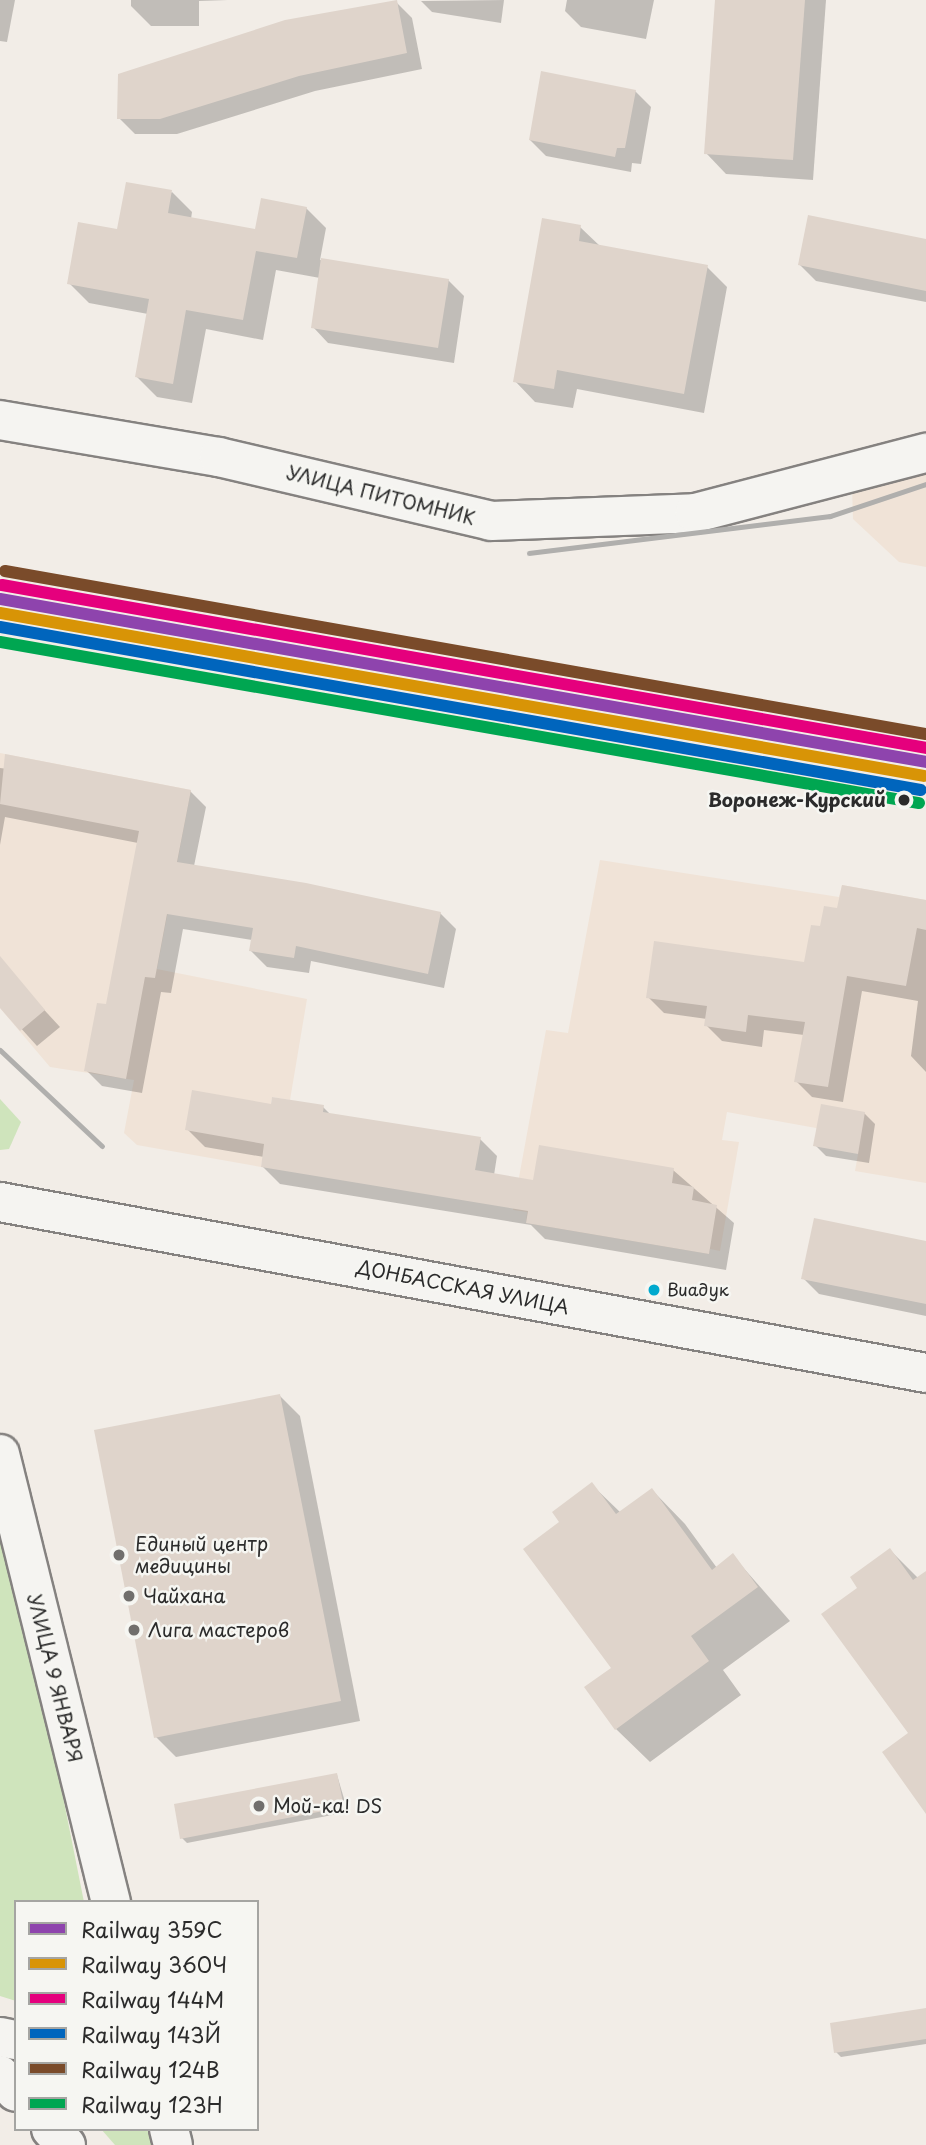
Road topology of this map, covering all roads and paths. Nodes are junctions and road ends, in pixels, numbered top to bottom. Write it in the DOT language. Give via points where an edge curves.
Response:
graph roads {
  1 [pos="0,420"];
  2 [pos="926,453"];
  3 [pos="0,1202"];
  4 [pos="926,1373"];
  5 [pos="0,1454"];
  6 [pos="111,1900"];
  7 [pos="0,2075"];
  8 [pos="14,2090"];
  9 [pos="53,2131"];
  10 [pos="66,2145"];
  1 -- 2 [label="street, УЛИЦА ПИТОМНИК" via="244,463 491,521 695,513"];
  3 -- 4 [label="street, ДОНБАССКАЯ УЛИЦА"];
  5 -- 6 [label="street, УЛИЦА 9 ЯНВАРЯ"];
  7 -- 8 [label="street"];
  9 -- 10 [label="street"];
}
